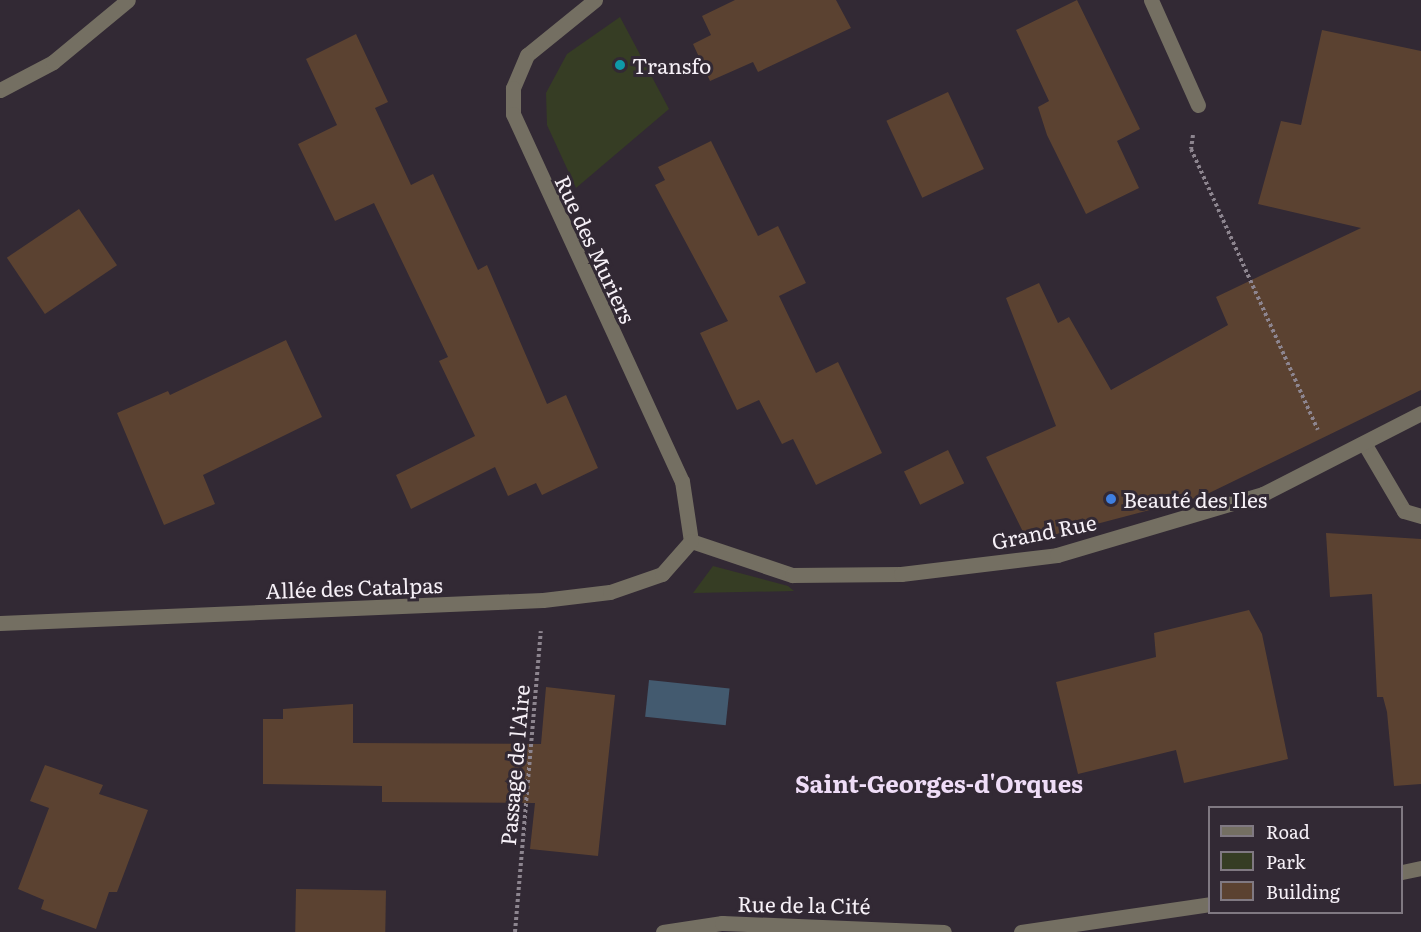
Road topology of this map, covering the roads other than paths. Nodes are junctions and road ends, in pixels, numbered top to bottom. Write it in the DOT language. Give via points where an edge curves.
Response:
graph roads {
  1 [pos="128,0"];
  2 [pos="595,0"];
  3 [pos="1151,0"];
  4 [pos="0,90"];
  5 [pos="1198,105"];
  6 [pos="1421,413"];
  7 [pos="1364,443"];
  8 [pos="1421,516"];
  9 [pos="691,541"];
  10 [pos="0,623"];
  11 [pos="1421,868"];
  12 [pos="1403,872"];
  13 [pos="1208,904"];
  14 [pos="779,928"];
  15 [pos="663,932"];
  16 [pos="944,932"];
  17 [pos="1021,932"];
  1 -- 4 [label="street" via="53,62"];
  2 -- 9 [label="street, Rue des Muriers" via="527,55 513,88 513,114 682,481"];
  3 -- 5 [label="street"];
  6 -- 7 [label="street, Grand Rue"];
  7 -- 8 [label="street" via="1404,511"];
  7 -- 9 [label="street, Grand Rue" via="1263,494 1208,513 1035,557 901,574 792,575"];
  9 -- 10 [label="street, Allée des Catalpas" via="662,574 610,592 543,600"];
  11 -- 12 [label="street"];
  13 -- 17 [label="street"];
  14 -- 15 [label="street, Rue de la Cité" via="722,923"];
  14 -- 16 [label="street, Rue de la Cité"];
}
